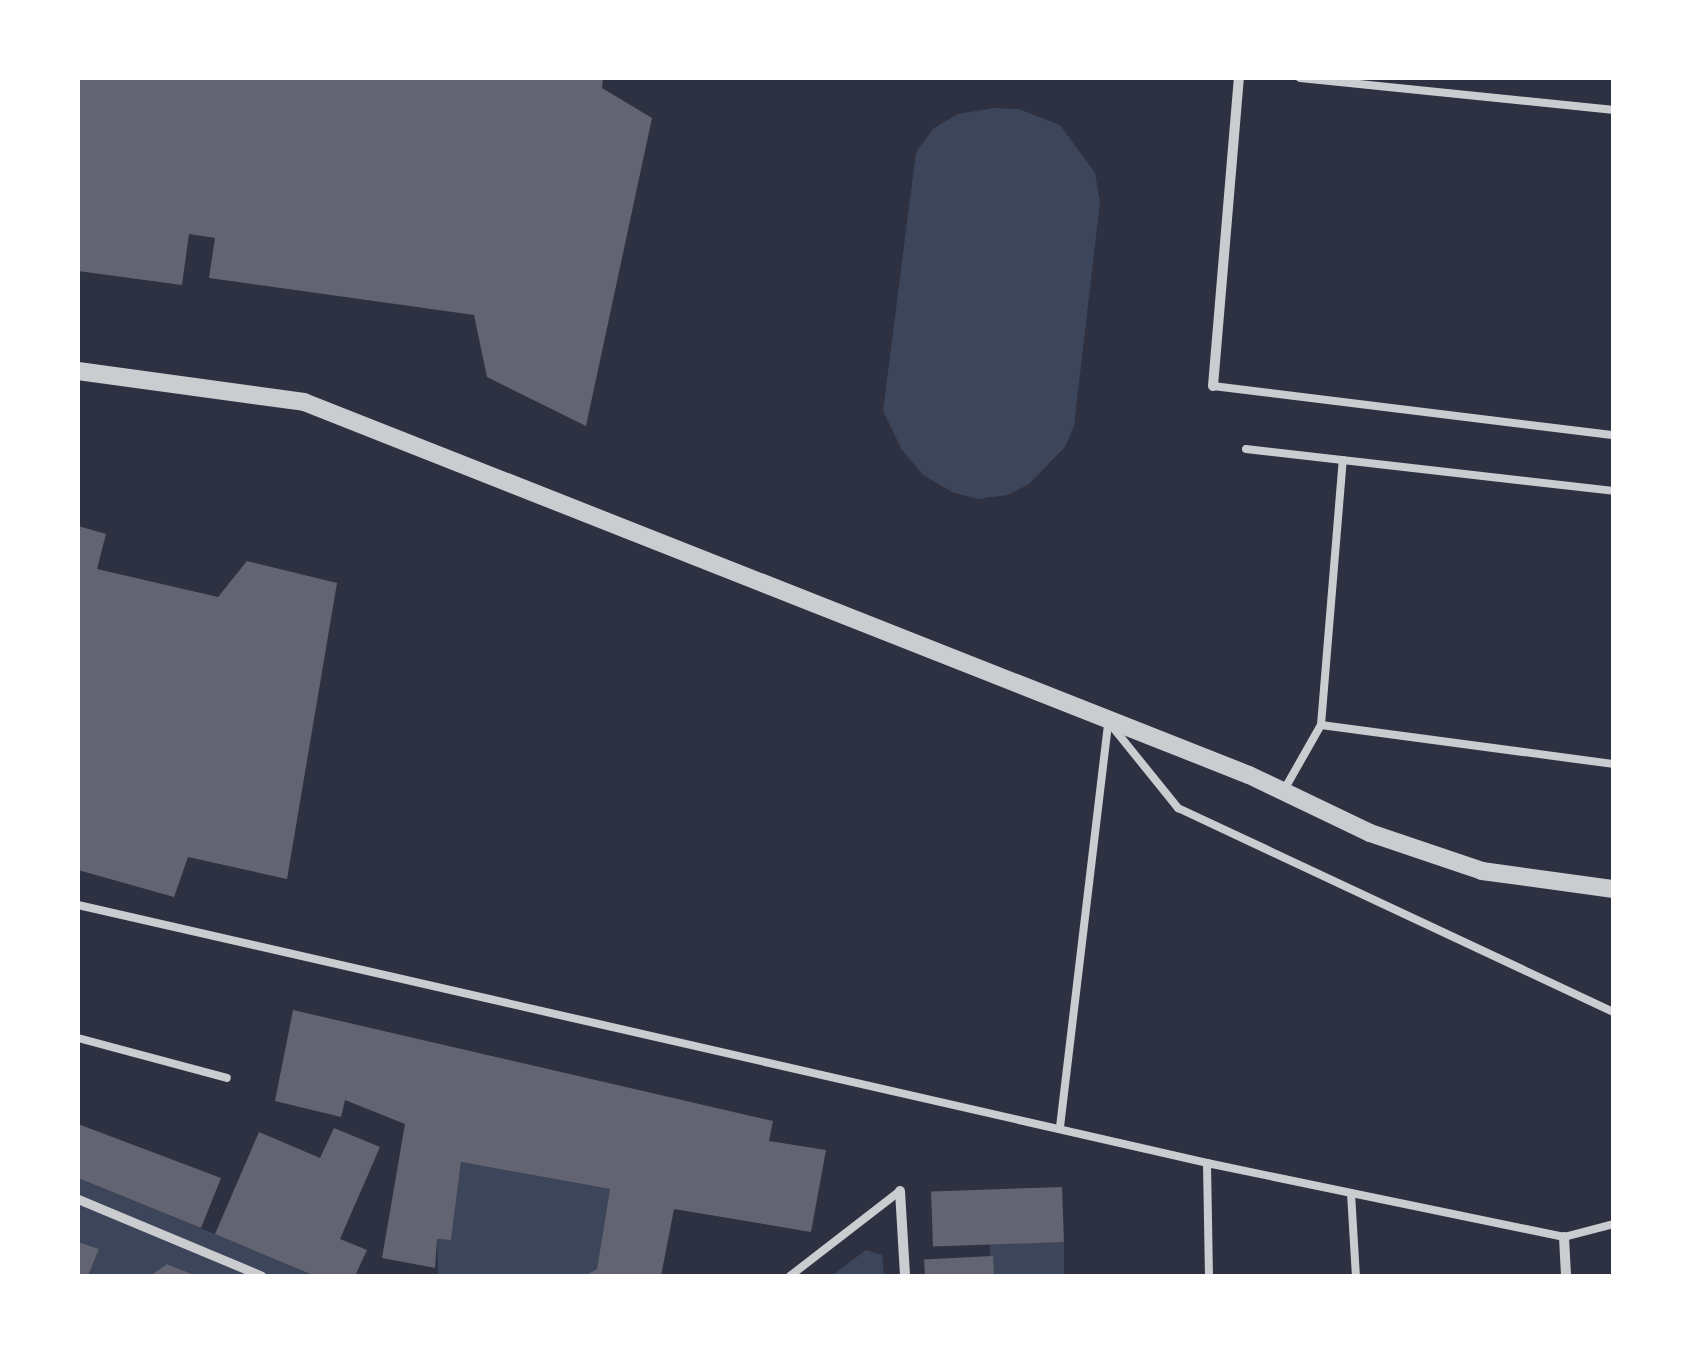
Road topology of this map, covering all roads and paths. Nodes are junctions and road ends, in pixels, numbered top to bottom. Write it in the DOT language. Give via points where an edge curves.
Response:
graph roads {
  1 [pos="1239,78"];
  2 [pos="1300,78"];
  3 [pos="1614,110"];
  4 [pos="78,371"];
  5 [pos="1213,386"];
  6 [pos="1614,435"];
  7 [pos="1246,449"];
  8 [pos="1343,460"];
  9 [pos="1614,491"];
  10 [pos="1108,722"];
  11 [pos="1321,725"];
  12 [pos="1614,764"];
  13 [pos="1284,790"];
  14 [pos="1614,889"];
  15 [pos="78,905"];
  16 [pos="1614,1012"];
  17 [pos="78,1038"];
  18 [pos="227,1078"];
  19 [pos="1060,1128"];
  20 [pos="1207,1163"];
  21 [pos="900,1191"];
  22 [pos="1351,1193"];
  23 [pos="78,1200"];
  24 [pos="1614,1224"];
  25 [pos="1564,1237"];
  26 [pos="262,1276"];
  27 [pos="790,1276"];
  28 [pos="905,1276"];
  29 [pos="1209,1276"];
  30 [pos="1356,1276"];
  31 [pos="1566,1276"];
  1 -- 5 [label="street"];
  2 -- 3 [label="lane"];
  4 -- 10 [label="street" via="304,402"];
  5 -- 6 [label="lane"];
  7 -- 8 [label="lane"];
  8 -- 9 [label="lane"];
  8 -- 11 [label="lane"];
  10 -- 13 [label="street"];
  10 -- 16 [label="lane" via="1178,808"];
  10 -- 19 [label="lane"];
  11 -- 12 [label="lane"];
  11 -- 13 [label="lane"];
  13 -- 14 [label="street" via="1370,833 1482,872"];
  15 -- 19 [label="lane"];
  17 -- 18 [label="lane"];
  19 -- 20 [label="lane"];
  20 -- 22 [label="lane"];
  20 -- 29 [label="lane"];
  21 -- 27 [label="lane"];
  21 -- 28 [label="street"];
  22 -- 25 [label="lane"];
  22 -- 30 [label="lane"];
  23 -- 26 [label="street"];
  24 -- 25 [label="lane"];
  25 -- 31 [label="street"];
}
